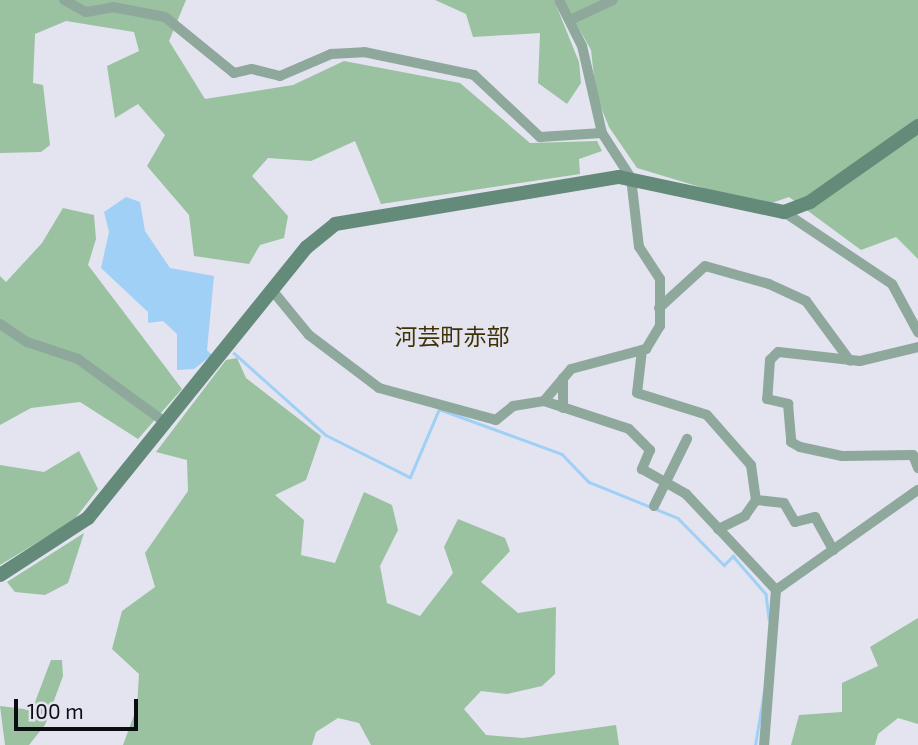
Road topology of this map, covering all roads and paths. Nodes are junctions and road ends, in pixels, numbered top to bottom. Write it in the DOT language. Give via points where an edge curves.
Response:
graph roads {
  1 [pos="64,0"];
  2 [pos="559,0"];
  3 [pos="613,0"];
  4 [pos="570,20"];
  5 [pos="918,126"];
  6 [pos="602,133"];
  7 [pos="631,178"];
  8 [pos="784,212"];
  9 [pos="272,290"];
  10 [pos="659,308"];
  11 [pos="0,324"];
  12 [pos="918,332"];
  13 [pos="918,347"];
  14 [pos="642,350"];
  15 [pos="850,360"];
  16 [pos="563,378"];
  17 [pos="544,401"];
  18 [pos="563,408"];
  19 [pos="166,423"];
  20 [pos="687,439"];
  21 [pos="918,468"];
  22 [pos="668,482"];
  23 [pos="918,490"];
  24 [pos="755,500"];
  25 [pos="654,506"];
  26 [pos="718,529"];
  27 [pos="833,550"];
  28 [pos="0,575"];
  29 [pos="776,590"];
  30 [pos="764,745"];
  1 -- 6 [label="street" via="86,12 113,6 165,17 234,73 252,69 281,76 331,54 364,52 474,75 540,137"];
  2 -- 4 [label="street"];
  3 -- 4 [label="street"];
  4 -- 6 [label="street"];
  5 -- 8 [label="street" via="810,202"];
  6 -- 7 [label="street"];
  7 -- 8 [label="street"];
  7 -- 9 [label="street" via="343,222 318,234"];
  7 -- 10 [label="street" via="631,219 639,247 660,279"];
  8 -- 12 [label="street" via="892,284"];
  9 -- 17 [label="street" via="309,335 379,388 496,420 513,405"];
  9 -- 19 [label="street"];
  10 -- 14 [label="street" via="658,335"];
  10 -- 15 [label="street" via="700,268 731,273 806,301"];
  11 -- 19 [label="street" via="27,342 78,359"];
  13 -- 15 [label="street"];
  14 -- 16 [label="street" via="581,365"];
  14 -- 24 [label="street" via="637,393 707,415 751,464"];
  15 -- 21 [label="street" via="824,362 782,351 772,356 767,399 788,404 791,442 824,455 913,455"];
  16 -- 17 [label="street"];
  16 -- 18 [label="street"];
  17 -- 18 [label="street"];
  18 -- 22 [label="street" via="629,429 650,450 642,469"];
  19 -- 28 [label="street" via="76,530"];
  20 -- 22 [label="street"];
  22 -- 25 [label="street"];
  22 -- 26 [label="street"];
  23 -- 27 [label="street"];
  24 -- 26 [label="street" via="745,516"];
  24 -- 27 [label="street" via="784,503 795,522 816,517"];
  26 -- 29 [label="street"];
  27 -- 29 [label="street"];
  29 -- 30 [label="street"];
}
